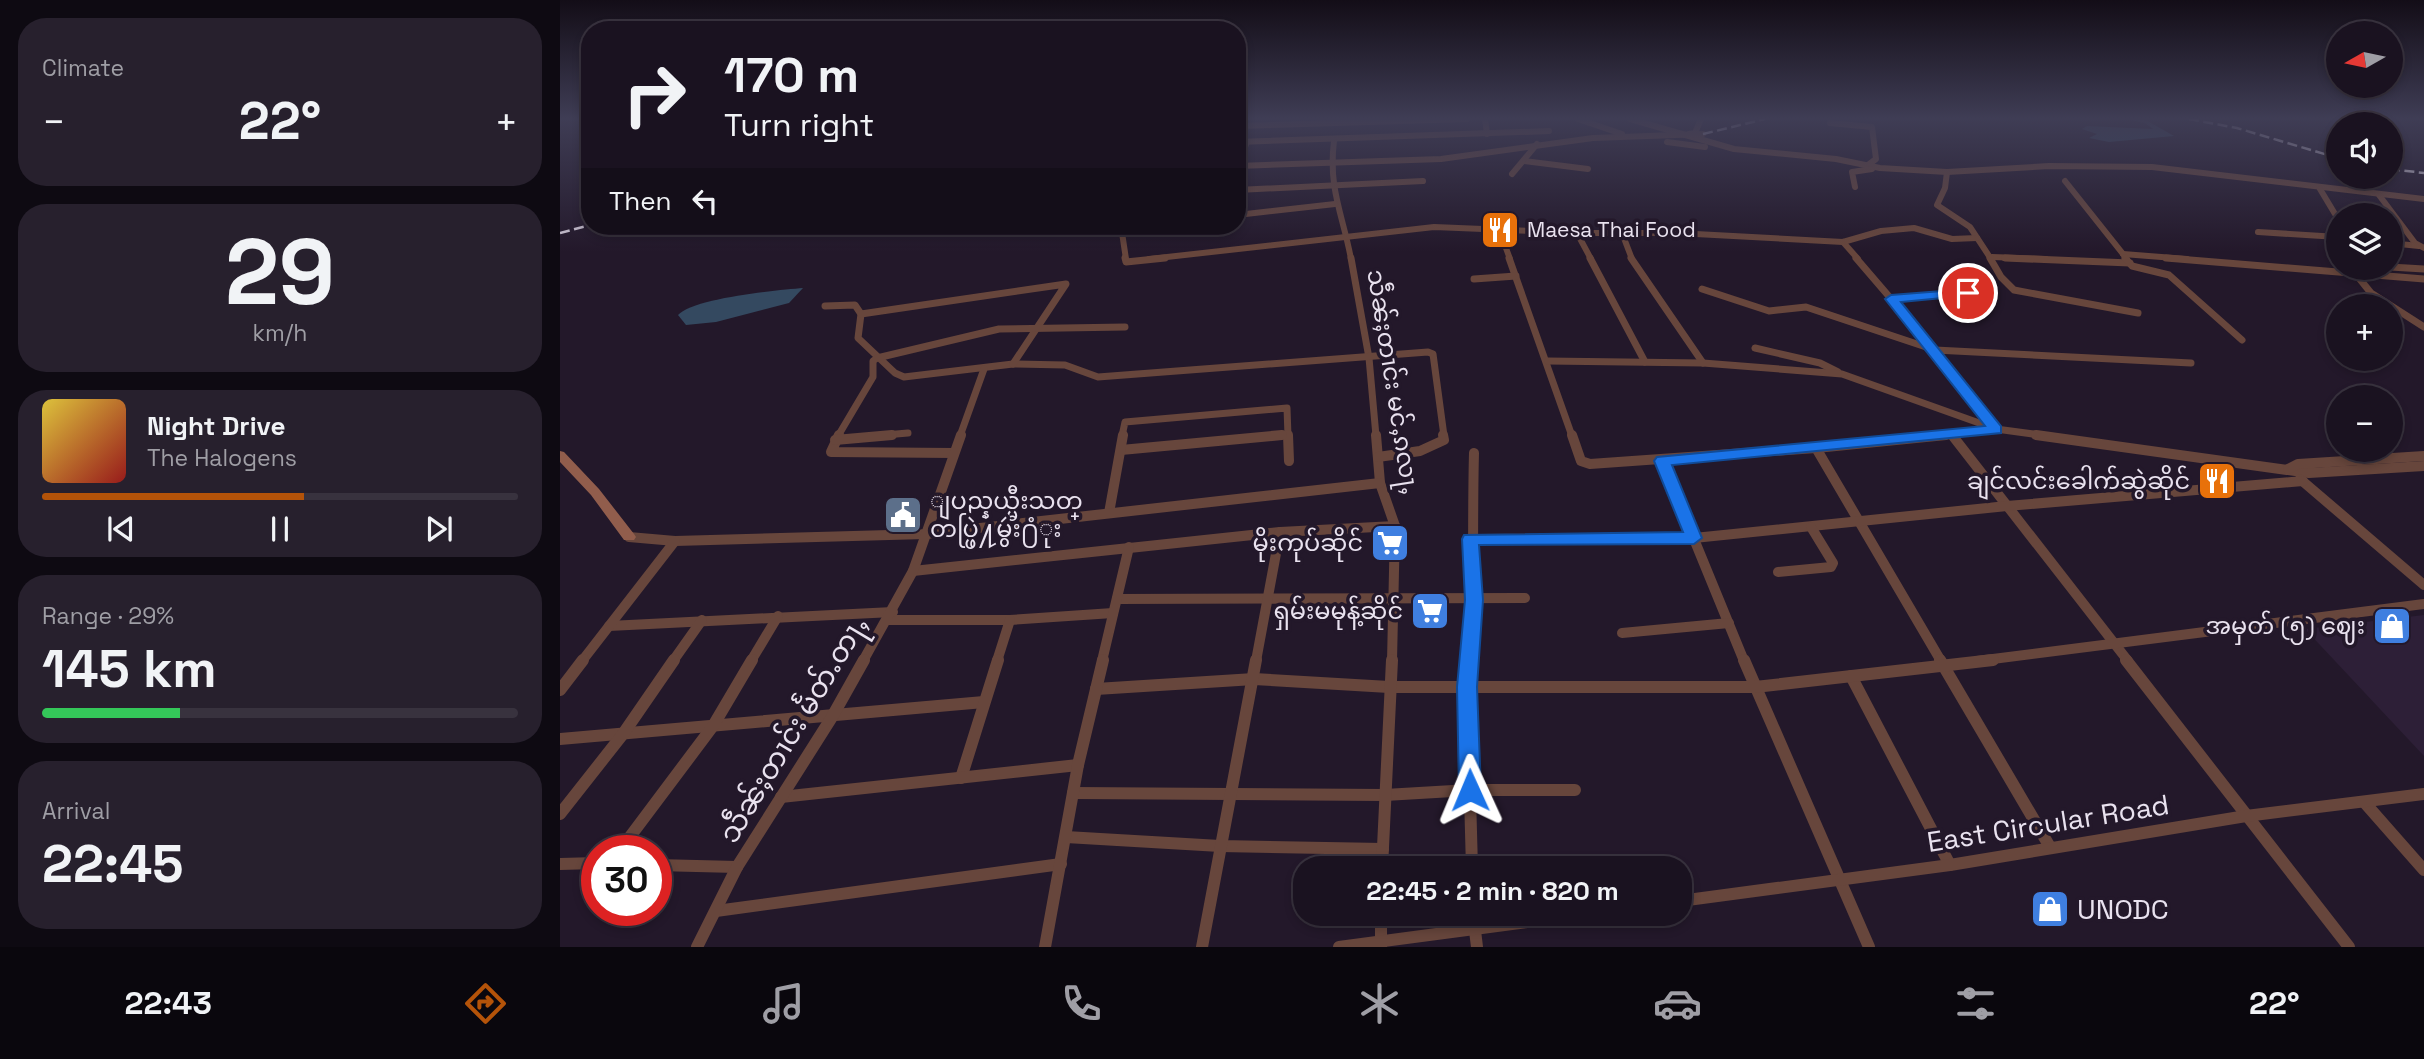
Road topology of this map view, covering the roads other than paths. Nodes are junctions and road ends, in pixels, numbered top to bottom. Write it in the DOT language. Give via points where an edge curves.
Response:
graph roads {
  1 [pos="1325,163"];
  2 [pos="1331,163"];
  3 [pos="1521,163"];
  4 [pos="1547,163"];
  5 [pos="1853,163"];
  6 [pos="1870,163"];
  7 [pos="1868,165"];
  8 [pos="1246,166"];
  9 [pos="1880,168"];
  10 [pos="1588,169"];
  11 [pos="1947,172"];
  12 [pos="1512,174"];
  13 [pos="1423,181"];
  14 [pos="2065,181"];
  15 [pos="1334,183"];
  16 [pos="1855,187"];
  17 [pos="2320,188"];
  18 [pos="1246,189"];
  19 [pos="2379,195"];
  20 [pos="2412,198"];
  21 [pos="2424,199"];
  22 [pos="2329,203"];
  23 [pos="1335,204"];
  24 [pos="2424,206"];
  25 [pos="1246,214"];
  26 [pos="1499,229"];
  27 [pos="2258,232"];
  28 [pos="1577,233"];
  29 [pos="1622,233"];
  30 [pos="1122,235"];
  31 [pos="2326,237"];
  32 [pos="1347,238"];
  33 [pos="1978,238"];
  34 [pos="1843,242"];
  35 [pos="2403,245"];
  36 [pos="2423,247"];
  37 [pos="2123,254"];
  38 [pos="1992,257"];
  39 [pos="2132,266"];
  40 [pos="2403,268"];
  41 [pos="2424,269"];
  42 [pos="2326,273"];
  43 [pos="1516,276"];
  44 [pos="2403,278"];
  45 [pos="1474,279"];
  46 [pos="2424,279"];
  47 [pos="2360,280"];
  48 [pos="1702,289"];
  49 [pos="1891,299"];
  50 [pos="1983,305"];
  51 [pos="825,306"];
  52 [pos="2138,313"];
  53 [pos="861,314"];
  54 [pos="1040,327"];
  55 [pos="1125,327"];
  56 [pos="2424,327"];
  57 [pos="2242,340"];
  58 [pos="1755,348"];
  59 [pos="1935,350"];
  60 [pos="880,356"];
  61 [pos="1369,358"];
  62 [pos="1548,361"];
  63 [pos="1644,362"];
  64 [pos="1703,363"];
  65 [pos="2191,363"];
  66 [pos="1013,364"];
  67 [pos="984,369"];
  68 [pos="1842,374"];
  69 [pos="1996,429"];
  70 [pos="908,433"];
  71 [pos="1288,434"];
  72 [pos="1952,435"];
  73 [pos="835,440"];
  74 [pos="1816,448"];
  75 [pos="1121,450"];
  76 [pos="954,453"];
  77 [pos="1474,453"];
  78 [pos="560,455"];
  79 [pos="2424,456"];
  80 [pos="1378,457"];
  81 [pos="1289,461"];
  82 [pos="1662,461"];
  83 [pos="2424,466"];
  84 [pos="2288,469"];
  85 [pos="2303,481"];
  86 [pos="1380,483"];
  87 [pos="2007,506"];
  88 [pos="1109,513"];
  89 [pos="1859,523"];
  90 [pos="1395,526"];
  91 [pos="1811,527"];
  92 [pos="1280,532"];
  93 [pos="926,534"];
  94 [pos="629,537"];
  95 [pos="1694,538"];
  96 [pos="1471,539"];
  97 [pos="675,541"];
  98 [pos="1129,547"];
  99 [pos="913,571"];
  100 [pos="1778,572"];
  101 [pos="2424,585"];
  102 [pos="1525,598"];
  103 [pos="1117,599"];
  104 [pos="1267,599"];
  105 [pos="1474,600"];
  106 [pos="1395,601"];
  107 [pos="2424,604"];
  108 [pos="1113,613"];
  109 [pos="778,616"];
  110 [pos="890,616"];
  111 [pos="702,620"];
  112 [pos="1010,620"];
  113 [pos="1729,623"];
  114 [pos="609,626"];
  115 [pos="1622,633"];
  116 [pos="2112,646"];
  117 [pos="1941,666"];
  118 [pos="1851,676"];
  119 [pos="1254,679"];
  120 [pos="1389,687"];
  121 [pos="1467,687"];
  122 [pos="1755,687"];
  123 [pos="1096,689"];
  124 [pos="560,690"];
  125 [pos="984,702"];
  126 [pos="832,717"];
  127 [pos="713,726"];
  128 [pos="623,734"];
  129 [pos="560,739"];
  130 [pos="1078,765"];
  131 [pos="961,778"];
  132 [pos="1470,790"];
  133 [pos="1575,790"];
  134 [pos="1073,793"];
  135 [pos="2424,793"];
  136 [pos="1230,794"];
  137 [pos="1385,794"];
  138 [pos="781,797"];
  139 [pos="2365,803"];
  140 [pos="560,814"];
  141 [pos="2246,816"];
  142 [pos="631,835"];
  143 [pos="1066,837"];
  144 [pos="1220,846"];
  145 [pos="2050,848"];
  146 [pos="1383,849"];
  147 [pos="1383,856"];
  148 [pos="1472,856"];
  149 [pos="581,863"];
  150 [pos="560,864"];
  151 [pos="1061,864"];
  152 [pos="1950,864"];
  153 [pos="672,865"];
  154 [pos="737,867"];
  155 [pos="2424,870"];
  156 [pos="1838,879"];
  157 [pos="1692,899"];
  158 [pos="716,911"];
  159 [pos="1381,926"];
  160 [pos="1474,926"];
  161 [pos="1497,926"];
  162 [pos="1474,929"];
  163 [pos="1381,944"];
  164 [pos="697,947"];
  165 [pos="1045,947"];
  166 [pos="1202,947"];
  167 [pos="1339,947"];
  168 [pos="1477,947"];
  169 [pos="1869,947"];
  170 [pos="2349,947"];
  1 -- 8 [label="street"];
  2 -- 15 [label="street, သဵၼ်ႈတၢင်း မင်ႇၵလႃႇ"];
  3 -- 12 [label="street"];
  4 -- 10 [label="street"];
  5 -- 7 [label="street"];
  6 -- 7 [label="street"];
  7 -- 9 [label="street"];
  9 -- 11 [label="street"];
  9 -- 16 [label="street" via="1852,172"];
  11 -- 17 [label="street" via="2121,166"];
  11 -- 33 [label="street" via="1937,205"];
  13 -- 15 [label="street"];
  14 -- 37 [label="street"];
  15 -- 18 [label="street"];
  15 -- 23 [label="street, သဵၼ်ႈတၢင်း မင်ႇၵလႃႇ"];
  17 -- 19 [label="street"];
  17 -- 22 [label="street"];
  19 -- 20 [label="street"];
  19 -- 36 [label="street" via="2415,243"];
  20 -- 21 [label="street"];
  20 -- 24 [label="street"];
  23 -- 25 [label="street"];
  23 -- 32 [label="street, သဵၼ်ႈတၢင်း မင်ႇၵလႃႇ"];
  26 -- 28 [label="street"];
  26 -- 32 [label="street" via="1434,227"];
  26 -- 43 [label="street"];
  27 -- 31 [label="street"];
  28 -- 29 [label="street"];
  28 -- 63 [label="street"];
  29 -- 34 [label="street"];
  29 -- 64 [label="street" via="1632,260"];
  30 -- 32 [label="street" via="1126,262"];
  32 -- 61 [label="street, သဵၼ်ႈတၢင်း မင်ႇၵလႃႇ"];
  33 -- 34 [label="street" via="1952,239 1905,228"];
  33 -- 38 [label="street"];
  34 -- 49 [label="street"];
  35 -- 36 [label="street"];
  37 -- 39 [label="street"];
  37 -- 42 [label="street"];
  38 -- 39 [label="street"];
  38 -- 52 [label="street" via="2003,282 2014,290"];
  39 -- 57 [label="street" via="2169,275"];
  40 -- 41 [label="street"];
  43 -- 45 [label="street"];
  43 -- 62 [label="street"];
  44 -- 46 [label="street"];
  47 -- 56 [label="street" via="2371,293"];
  48 -- 59 [label="street" via="1769,310 1806,307"];
  49 -- 50 [label="street" via="1968,293"];
  49 -- 59 [label="street"];
  51 -- 53 [label="street" via="855,305"];
  53 -- 54 [label="street" via="1066,284"];
  53 -- 60 [label="street" via="858,338"];
  54 -- 55 [label="street"];
  54 -- 60 [label="street" via="953,337"];
  54 -- 66 [label="street"];
  58 -- 68 [label="street" via="1820,363"];
  59 -- 65 [label="street"];
  59 -- 69 [label="street"];
  60 -- 67 [label="street" via="904,377"];
  60 -- 73 [label="street" via="873,360 873,377"];
  61 -- 66 [label="street" via="1098,377 1065,365"];
  61 -- 80 [label="street, သဵၼ်ႈတၢင်း မင်ႇၵလႃႇ"];
  61 -- 80 [label="street" via="1433,354 1445,434 1433,447"];
  62 -- 63 [label="street"];
  62 -- 82 [label="street" via="1581,461"];
  63 -- 64 [label="street"];
  64 -- 68 [label="street"];
  66 -- 67 [label="street"];
  67 -- 76 [label="street, သဵၼ်ႈတၢင်း မႅတ်ႉတႃႇ"];
  68 -- 69 [label="street"];
  69 -- 72 [label="street"];
  69 -- 84 [label="street"];
  70 -- 73 [label="street"];
  71 -- 75 [label="street"];
  71 -- 75 [label="street" via="1287,408 1125,422"];
  71 -- 81 [label="street"];
  72 -- 74 [label="street"];
  72 -- 87 [label="street"];
  73 -- 76 [label="street" via="831,452"];
  74 -- 82 [label="street"];
  74 -- 89 [label="street"];
  75 -- 88 [label="street"];
  76 -- 93 [label="street, သဵၼ်ႈတၢင်း မႅတ်ႉတႃႇ"];
  77 -- 96 [label="street"];
  78 -- 94 [label="street"];
  79 -- 84 [label="street" via="2298,464"];
  80 -- 86 [label="street, သဵၼ်ႈတၢင်း မင်ႇၵလႃႇ"];
  82 -- 95 [label="street"];
  83 -- 84 [label="street" via="2309,473"];
  84 -- 85 [label="street"];
  85 -- 87 [label="street"];
  85 -- 101 [label="street"];
  86 -- 88 [label="street"];
  86 -- 90 [label="street, သဵၼ်ႈတၢင်း မင်ႇၵလႃႇ"];
  87 -- 89 [label="street"];
  87 -- 116 [label="street"];
  88 -- 93 [label="street"];
  89 -- 91 [label="street"];
  89 -- 117 [label="street"];
  90 -- 92 [label="street"];
  90 -- 106 [label="street, သဵၼ်ႈတၢင်း မင်ႇၵလႃႇ"];
  91 -- 95 [label="street"];
  91 -- 100 [label="street" via="1833,563 1831,567"];
  92 -- 98 [label="street"];
  92 -- 104 [label="street"];
  93 -- 97 [label="street"];
  93 -- 99 [label="street, သဵၼ်ႈတၢင်း မႅတ်ႉတႃႇ"];
  94 -- 97 [label="street"];
  95 -- 96 [label="street"];
  95 -- 113 [label="street"];
  96 -- 105 [label="street"];
  97 -- 114 [label="street"];
  98 -- 99 [label="street"];
  98 -- 103 [label="street"];
  99 -- 110 [label="street, သဵၼ်ႈတၢင်း မႅတ်ႉတႃႇ"];
  102 -- 105 [label="street"];
  103 -- 104 [label="street"];
  103 -- 108 [label="street"];
  104 -- 106 [label="street"];
  104 -- 119 [label="street"];
  105 -- 106 [label="street"];
  105 -- 121 [label="street"];
  106 -- 120 [label="street, သဵၼ်ႈတၢင်း မင်ႇၵလႃႇ"];
  107 -- 116 [label="street"];
  108 -- 112 [label="street"];
  108 -- 123 [label="street"];
  109 -- 110 [label="street"];
  109 -- 111 [label="street"];
  109 -- 127 [label="street"];
  110 -- 112 [label="street"];
  110 -- 126 [label="street, သဵၼ်ႈတၢင်း မႅတ်ႉတႃႇ"];
  111 -- 114 [label="street"];
  111 -- 128 [label="street"];
  112 -- 125 [label="street"];
  113 -- 115 [label="street"];
  113 -- 122 [label="street"];
  114 -- 124 [label="street"];
  116 -- 117 [label="street"];
  116 -- 141 [label="street"];
  117 -- 118 [label="street"];
  117 -- 145 [label="street"];
  118 -- 122 [label="street"];
  118 -- 152 [label="street"];
  119 -- 120 [label="street"];
  119 -- 123 [label="street"];
  119 -- 136 [label="street"];
  120 -- 121 [label="street"];
  120 -- 137 [label="street, သဵၼ်ႈတၢင်း မင်ႇၵလႃႇ"];
  121 -- 122 [label="street"];
  121 -- 132 [label="street"];
  122 -- 156 [label="street"];
  123 -- 130 [label="street"];
  125 -- 126 [label="street"];
  125 -- 131 [label="street"];
  126 -- 127 [label="street"];
  126 -- 138 [label="street, သဵၼ်ႈတၢင်း မႅတ်ႉတႃႇ"];
  127 -- 128 [label="street"];
  127 -- 142 [label="street"];
  128 -- 129 [label="street"];
  128 -- 140 [label="street"];
  130 -- 131 [label="street"];
  130 -- 134 [label="street"];
  131 -- 138 [label="street"];
  132 -- 133 [label="street"];
  132 -- 137 [label="street"];
  132 -- 148 [label="street"];
  134 -- 136 [label="street"];
  134 -- 143 [label="street"];
  135 -- 139 [label="street, East Circular Road"];
  136 -- 137 [label="street"];
  136 -- 144 [label="street"];
  137 -- 146 [label="street, သဵၼ်ႈတၢင်း မင်ႇၵလႃႇ"];
  138 -- 154 [label="street, သဵၼ်ႈတၢင်း မႅတ်ႉတႃႇ"];
  139 -- 141 [label="street, East Circular Road"];
  139 -- 155 [label="street"];
  141 -- 145 [label="street, East Circular Road"];
  141 -- 170 [label="street"];
  143 -- 144 [label="street"];
  143 -- 151 [label="street"];
  144 -- 146 [label="street"];
  144 -- 166 [label="street"];
  145 -- 152 [label="street, East Circular Road"];
  146 -- 147 [label="street, သဵၼ်ႈတၢင်း မင်ႇၵလႃႇ"];
  149 -- 150 [label="street"];
  151 -- 158 [label="street"];
  151 -- 165 [label="street"];
  152 -- 156 [label="street, East Circular Road"];
  153 -- 154 [label="street"];
  154 -- 158 [label="street, သဵၼ်ႈတၢင်း မႅတ်ႉတႃႇ"];
  156 -- 157 [label="street, East Circular Road"];
  156 -- 169 [label="street"];
  158 -- 164 [label="street, သဵၼ်ႈတၢင်း မႅတ်ႉတႃႇ"];
  159 -- 163 [label="street"];
  160 -- 162 [label="street"];
  161 -- 162 [label="street"];
  162 -- 163 [label="street"];
  162 -- 168 [label="street"];
  163 -- 167 [label="street"];
}
